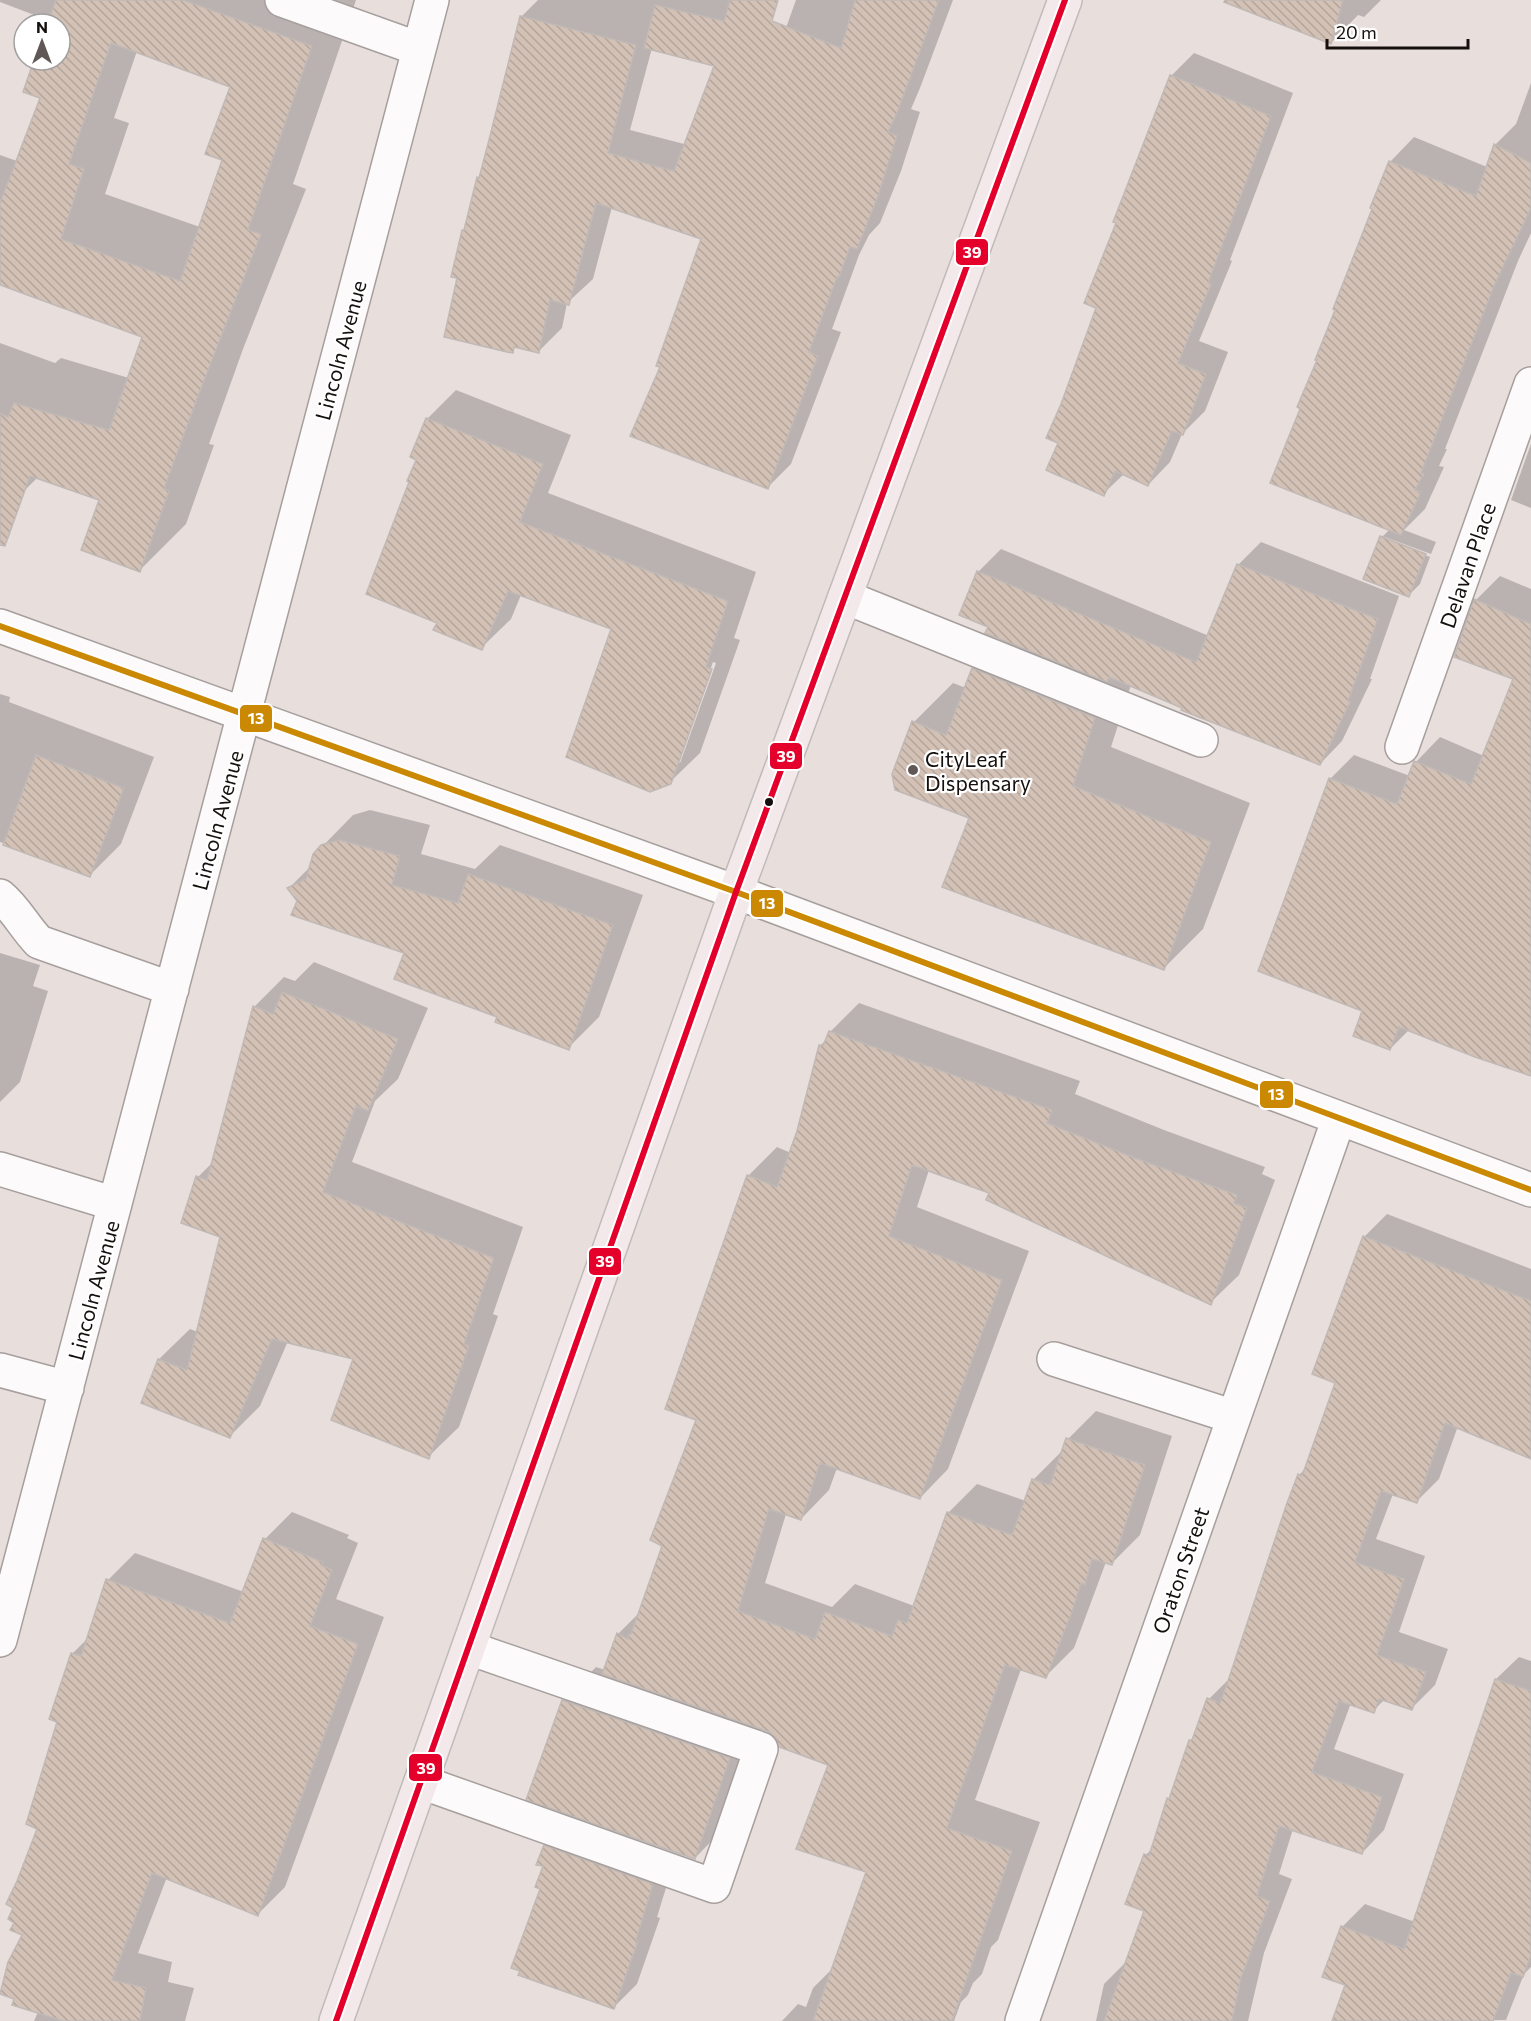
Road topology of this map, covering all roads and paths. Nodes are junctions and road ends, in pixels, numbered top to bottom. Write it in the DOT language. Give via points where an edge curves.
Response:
graph roads {
  1 [pos="282,0"];
  2 [pos="432,0"];
  3 [pos="1065,0"];
  4 [pos="419,49"];
  5 [pos="1531,384"];
  6 [pos="844,597"];
  7 [pos="0,626"];
  8 [pos="244,715"];
  9 [pos="1201,740"];
  10 [pos="1402,747"];
  11 [pos="736,892"];
  12 [pos="0,896"];
  13 [pos="172,989"];
  14 [pos="1339,1118"];
  15 [pos="0,1169"];
  16 [pos="1531,1190"];
  17 [pos="115,1204"];
  18 [pos="1054,1359"];
  19 [pos="0,1370"];
  20 [pos="67,1388"];
  21 [pos="1234,1417"];
  22 [pos="0,1640"];
  23 [pos="469,1648"];
  24 [pos="421,1782"];
  25 [pos="336,2021"];
  26 [pos="1022,2021"];
  1 -- 4 [label="street"];
  2 -- 4 [label="street, Lincoln Avenue"];
  3 -- 6 [label="main road"];
  4 -- 8 [label="street, Lincoln Avenue"];
  5 -- 10 [label="street, Delavan Place"];
  6 -- 9 [label="street"];
  6 -- 11 [label="main road"];
  7 -- 8 [label="street"];
  8 -- 11 [label="street"];
  8 -- 13 [label="street, Lincoln Avenue"];
  11 -- 14 [label="street"];
  11 -- 23 [label="main road"];
  12 -- 13 [label="street" via="39,942"];
  13 -- 17 [label="street, Lincoln Avenue"];
  14 -- 16 [label="street"];
  14 -- 21 [label="street, Oraton Street"];
  15 -- 17 [label="street"];
  17 -- 20 [label="street, Lincoln Avenue"];
  18 -- 21 [label="street"];
  19 -- 20 [label="street"];
  20 -- 22 [label="street, Lincoln Avenue"];
  21 -- 26 [label="street, Oraton Street"];
  23 -- 24 [label="main road"];
  23 -- 24 [label="street" via="761,1749 714,1886"];
  24 -- 25 [label="main road"];
}
